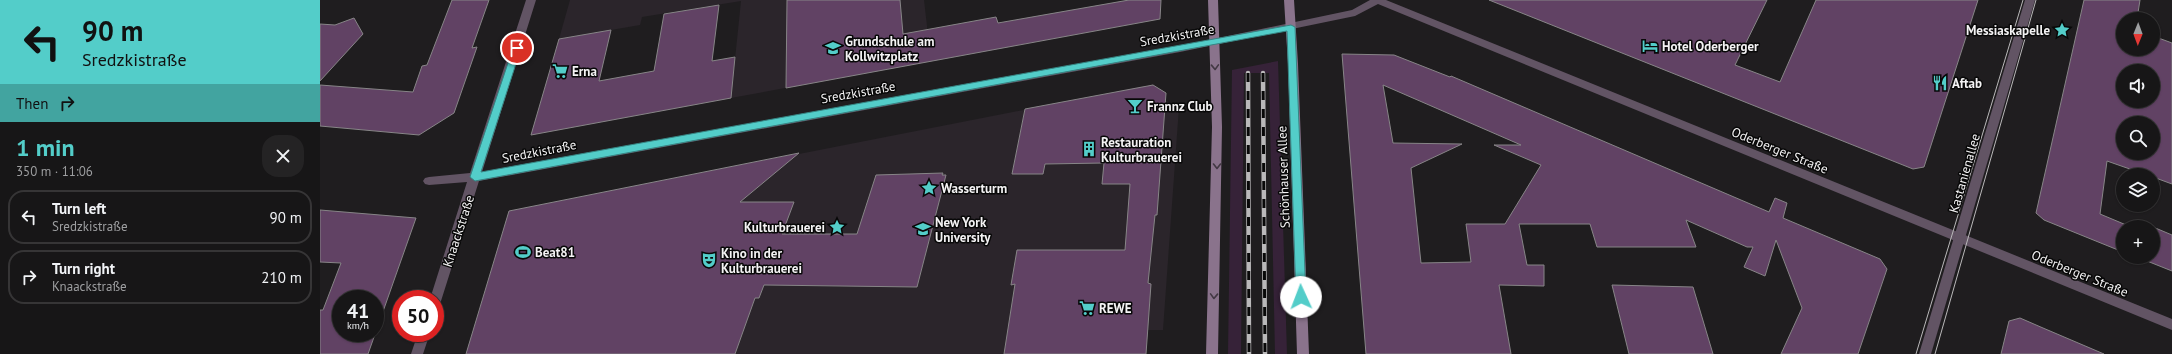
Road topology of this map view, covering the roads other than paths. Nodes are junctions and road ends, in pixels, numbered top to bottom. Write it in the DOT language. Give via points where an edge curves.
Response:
graph roads {
  1 [pos="531,0"];
  2 [pos="1213,0"];
  3 [pos="1288,0"];
  4 [pos="1377,0"];
  5 [pos="2030,0"];
  6 [pos="1291,27"];
  7 [pos="1214,42"];
  8 [pos="475,177"];
  9 [pos="429,181"];
  10 [pos="1960,239"];
  11 [pos="439,290"];
  12 [pos="2172,326"];
  13 [pos="421,342"];
  14 [pos="417,354"];
  15 [pos="1212,354"];
  16 [pos="1303,354"];
  17 [pos="1926,354"];
  1 -- 8 [label="street, Knaackstraße"];
  2 -- 7 [label="main road"];
  3 -- 6 [label="main road, Schönhauser Allee"];
  4 -- 6 [label="street, Sredzkistraße" via="1354,12"];
  4 -- 10 [label="street, Oderberger Straße"];
  5 -- 10 [label="street, Kastanienallee"];
  6 -- 7 [label="street, Sredzkistraße"];
  6 -- 16 [label="main road, Schönhauser Allee"];
  7 -- 8 [label="street, Sredzkistraße"];
  7 -- 15 [label="main road, one-way" via="1217,127"];
  8 -- 9 [label="street, Sredzkistraße"];
  8 -- 11 [label="street, Knaackstraße"];
  10 -- 12 [label="street, Oderberger Straße"];
  10 -- 17 [label="street, Kastanienallee"];
  13 -- 14 [label="street"];
}
